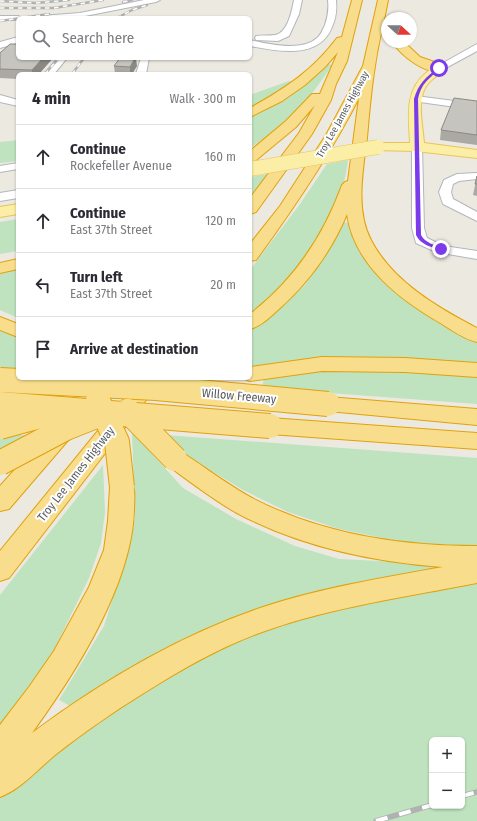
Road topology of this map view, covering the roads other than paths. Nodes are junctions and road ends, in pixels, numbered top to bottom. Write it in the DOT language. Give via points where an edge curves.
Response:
graph roads {
  1 [pos="156,0"];
  2 [pos="298,0"];
  3 [pos="332,0"];
  4 [pos="357,0"];
  5 [pos="383,0"];
  6 [pos="72,16"];
  7 [pos="0,18"];
  8 [pos="16,18"];
  9 [pos="352,22"];
  10 [pos="252,39"];
  11 [pos="16,41"];
  12 [pos="252,43"];
  13 [pos="0,45"];
  14 [pos="477,47"];
  15 [pos="404,48"];
  16 [pos="463,55"];
  17 [pos="477,57"];
  18 [pos="61,60"];
  19 [pos="144,60"];
  20 [pos="439,68"];
  21 [pos="52,72"];
  22 [pos="142,72"];
  23 [pos="0,98"];
  24 [pos="358,98"];
  25 [pos="416,99"];
  26 [pos="319,101"];
  27 [pos="16,103"];
  28 [pos="477,107"];
  29 [pos="252,112"];
  30 [pos="417,147"];
  31 [pos="477,154"];
  32 [pos="252,155"];
  33 [pos="357,161"];
  34 [pos="16,166"];
  35 [pos="0,169"];
  36 [pos="252,169"];
  37 [pos="477,176"];
  38 [pos="16,195"];
  39 [pos="1,206"];
  40 [pos="252,206"];
  41 [pos="16,209"];
  42 [pos="477,217"];
  43 [pos="252,253"];
  44 [pos="477,255"];
  45 [pos="16,264"];
  46 [pos="0,268"];
  47 [pos="253,321"];
  48 [pos="0,323"];
  49 [pos="16,330"];
  50 [pos="477,336"];
  51 [pos="477,370"];
  52 [pos="252,374"];
  53 [pos="0,380"];
  54 [pos="78,380"];
  55 [pos="106,380"];
  56 [pos="117,380"];
  57 [pos="147,380"];
  58 [pos="150,380"];
  59 [pos="217,380"];
  60 [pos="0,404"];
  61 [pos="477,417"];
  62 [pos="0,427"];
  63 [pos="477,441"];
  64 [pos="0,463"];
  65 [pos="0,502"];
  66 [pos="477,557"];
  67 [pos="0,570"];
  68 [pos="477,572"];
  69 [pos="0,750"];
  70 [pos="0,781"];
  1 -- 6 [label="street"];
  2 -- 10 [label="street" via="286,34 278,38"];
  3 -- 12 [label="street" via="331,22 323,38 318,42 292,48"];
  4 -- 9 [label="highway"];
  5 -- 24 [label="highway, Troy Lee James Highway" via="369,66"];
  7 -- 8 [label="street"];
  9 -- 26 [label="highway" via="341,60"];
  9 -- 29 [label="highway" via="315,72 295,88"];
  11 -- 13 [label="street"];
  14 -- 16 [label="street"];
  15 -- 20 [label="highway" via="415,59"];
  16 -- 17 [label="street"];
  16 -- 20 [label="street"];
  18 -- 21 [label="street"];
  19 -- 22 [label="street"];
  20 -- 25 [label="main road" via="418,89"];
  23 -- 27 [label="street"];
  24 -- 33 [label="highway, Troy Lee James Highway"];
  24 -- 43 [label="highway, Troy Lee James Highway" via="286,208"];
  25 -- 28 [label="street"];
  25 -- 30 [label="main road"];
  26 -- 32 [label="highway"];
  26 -- 40 [label="highway, Troy Lee James Highway" via="305,134"];
  30 -- 31 [label="main road"];
  30 -- 36 [label="main road, bridge" via="378,147"];
  30 -- 44 [label="street" via="418,228 421,240 441,249"];
  33 -- 47 [label="highway" via="346,198 325,243 300,278"];
  33 -- 50 [label="highway" via="354,204 356,221 360,235 372,256 395,282 416,300"];
  34 -- 35 [label="street"];
  37 -- 42 [label="street" via="457,178 448,182 446,192 447,201"];
  38 -- 39 [label="street"];
  39 -- 41 [label="main road"];
  45 -- 46 [label="highway"];
  48 -- 49 [label="highway"];
  51 -- 52 [label="highway" via="398,364 322,364"];
  53 -- 61 [label="highway, Willow Freeway, bridge" via="156,388"];
  54 -- 69 [label="highway, bridge" via="100,404 118,442 122,487 118,542 110,572 62,664 29,714"];
  55 -- 65 [label="highway"];
  56 -- 66 [label="highway, bridge" via="125,408 175,459 216,489 245,506 282,523 361,545 422,555"];
  57 -- 62 [label="highway, bridge" via="79,406"];
  58 -- 67 [label="highway, Troy Lee James Highway"];
  59 -- 64 [label="highway, bridge" via="153,395 110,410 66,428"];
  60 -- 63 [label="highway, bridge"];
  68 -- 70 [label="highway" via="319,603 261,620 199,646 159,666 105,701 52,737"];
}
